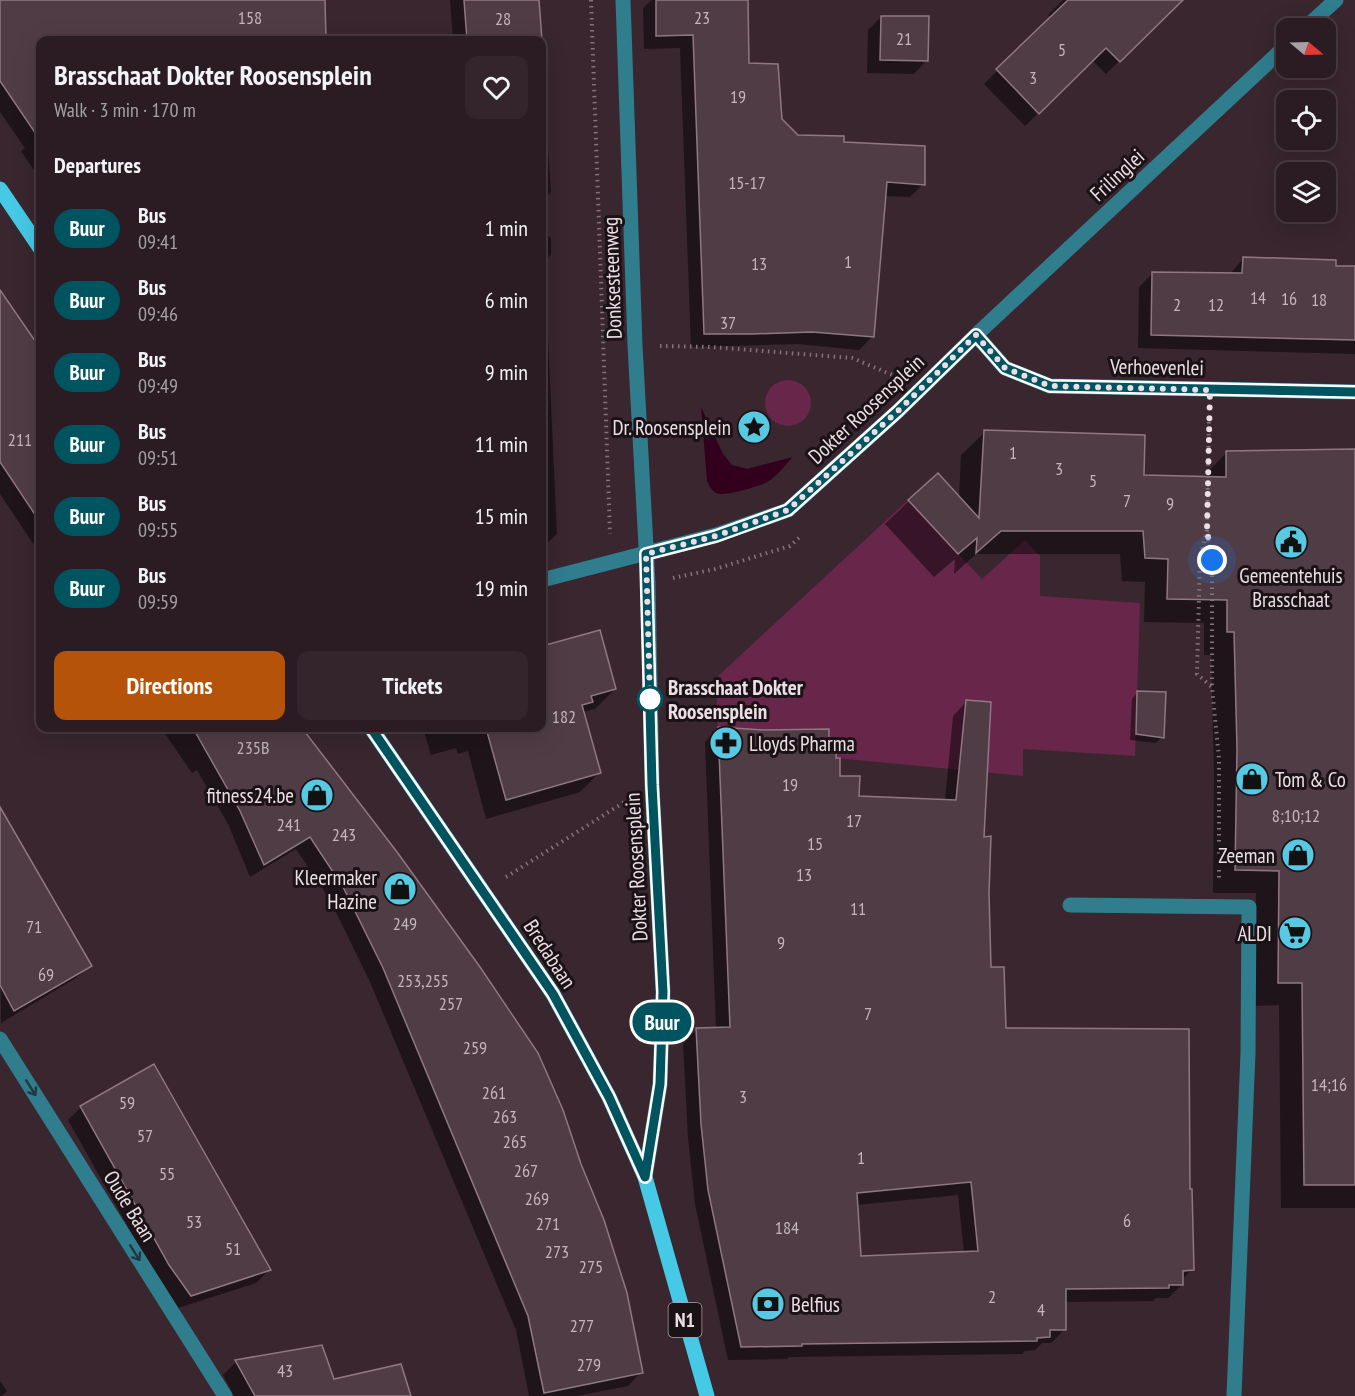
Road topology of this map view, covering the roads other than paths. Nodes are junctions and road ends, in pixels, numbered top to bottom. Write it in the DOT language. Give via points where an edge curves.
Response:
graph roads {
  1 [pos="623,0"];
  2 [pos="1336,0"];
  3 [pos="1316,18"];
  4 [pos="1276,55"];
  5 [pos="0,189"];
  6 [pos="36,242"];
  7 [pos="976,335"];
  8 [pos="1355,392"];
  9 [pos="646,554"];
  10 [pos="546,579"];
  11 [pos="374,732"];
  12 [pos="1070,905"];
  13 [pos="0,1039"];
  14 [pos="645,1177"];
  15 [pos="225,1396"];
  16 [pos="707,1396"];
  17 [pos="1234,1396"];
  1 -- 9 [label="street, Donksesteenweg"];
  2 -- 3 [label="street"];
  4 -- 7 [label="street, Frilinglei"];
  5 -- 6 [label="main road"];
  7 -- 8 [label="street, Verhoevenlei" via="1005,368 1050,386"];
  7 -- 9 [label="street, Dokter Roosensplein" via="788,510 716,536"];
  9 -- 10 [label="street, Dokter Roosensplein"];
  9 -- 14 [label="street, Dokter Roosensplein" via="663,992 660,1084"];
  11 -- 14 [label="main road, Bredabaan / N1" via="553,994 609,1097"];
  12 -- 17 [label="street" via="1249,907 1248,1053"];
  13 -- 15 [label="street, Oude Baan, one-way"];
  14 -- 16 [label="main road, Bredabaan / N1"];
}
